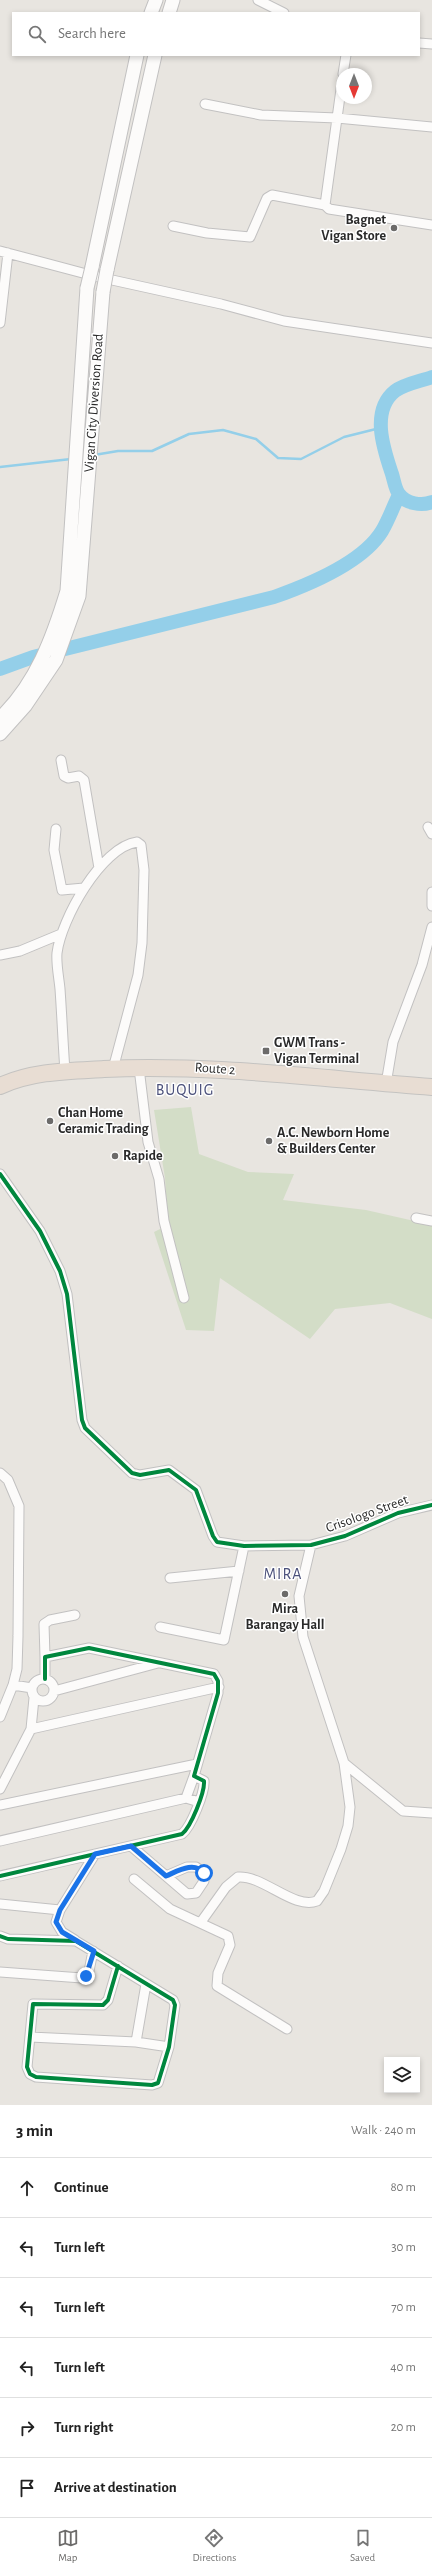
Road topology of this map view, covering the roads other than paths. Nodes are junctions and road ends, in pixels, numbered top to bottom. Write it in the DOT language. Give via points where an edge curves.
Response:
graph roads {
  1 [pos="156,0"];
  2 [pos="173,0"];
  3 [pos="258,0"];
  4 [pos="152,12"];
  5 [pos="169,12"];
  6 [pos="282,12"];
  7 [pos="420,43"];
  8 [pos="432,44"];
  9 [pos="137,56"];
  10 [pos="155,56"];
  11 [pos="346,56"];
  12 [pos="344,68"];
  13 [pos="205,104"];
  14 [pos="339,104"];
  15 [pos="337,118"];
  16 [pos="432,127"];
  17 [pos="325,205"];
  18 [pos="432,225"];
  19 [pos="173,226"];
  20 [pos="4,252"];
  21 [pos="2,295"];
  22 [pos="0,323"];
  23 [pos="432,342"];
  24 [pos="0,718"];
  25 [pos="0,734"];
  26 [pos="61,760"];
  27 [pos="56,828"];
  28 [pos="99,868"];
  29 [pos="84,888"];
  30 [pos="432,892"];
  31 [pos="432,906"];
  32 [pos="432,927"];
  33 [pos="61,934"];
  34 [pos="0,955"];
  35 [pos="139,1068"];
  36 [pos="113,1069"];
  37 [pos="65,1071"];
  38 [pos="386,1084"];
  39 [pos="0,1086"];
  40 [pos="432,1087"];
  41 [pos="0,1174"];
  42 [pos="416,1218"];
  43 [pos="432,1221"];
  44 [pos="184,1298"];
  45 [pos="0,1473"];
  46 [pos="432,1504"];
  47 [pos="311,1545"];
  48 [pos="244,1546"];
  49 [pos="238,1571"];
  50 [pos="170,1578"];
  51 [pos="75,1615"];
  52 [pos="160,1627"];
  53 [pos="45,1657"];
  54 [pos="159,1662"];
  55 [pos="45,1679"];
  56 [pos="13,1685"];
  57 [pos="219,1687"];
  58 [pos="32,1688"];
  59 [pos="54,1690"];
  60 [pos="34,1698"];
  61 [pos="0,1717"];
  62 [pos="31,1729"];
  63 [pos="344,1763"];
  64 [pos="198,1764"];
  65 [pos="194,1776"];
  66 [pos="0,1788"];
  67 [pos="186,1798"];
  68 [pos="199,1802"];
  69 [pos="0,1805"];
  70 [pos="432,1812"];
  71 [pos="0,1842"];
  72 [pos="131,1846"];
  73 [pos="95,1854"];
  74 [pos="0,1876"];
  75 [pos="166,1876"];
  76 [pos="134,1879"];
  77 [pos="0,1904"];
  78 [pos="60,1910"];
  79 [pos="202,1922"];
  80 [pos="0,1936"];
  81 [pos="76,1941"];
  82 [pos="94,1951"];
  83 [pos="118,1966"];
  84 [pos="0,1972"];
  85 [pos="146,1984"];
  86 [pos="287,2029"];
  87 [pos="30,2037"];
  88 [pos="136,2042"];
  89 [pos="169,2047"];
  1 -- 4 [label="main road"];
  2 -- 5 [label="main road"];
  3 -- 6 [label="street"];
  7 -- 8 [label="street"];
  9 -- 24 [label="main road, Vigan City Diversion Road, bridge" via="87,288 67,591 52,639 42,661"];
  10 -- 25 [label="main road, Vigan City Diversion Road, bridge" via="107,270 79,596 56,660 25,706"];
  11 -- 12 [label="street"];
  13 -- 15 [label="street" via="261,115"];
  14 -- 15 [label="street"];
  15 -- 16 [label="street"];
  15 -- 17 [label="street"];
  17 -- 18 [label="street" via="329,209"];
  17 -- 19 [label="street" via="270,195 250,237"];
  20 -- 21 [label="street"];
  20 -- 23 [label="street" via="284,321"];
  21 -- 22 [label="street"];
  26 -- 28 [label="street" via="64,776 79,776 84,780"];
  27 -- 29 [label="street" via="54,850 62,890"];
  28 -- 29 [label="street"];
  28 -- 36 [label="street" via="129,843 137,842 140,845 144,870 142,943 138,975"];
  29 -- 33 [label="street"];
  30 -- 31 [label="street"];
  32 -- 38 [label="street" via="422,965 393,1042"];
  33 -- 34 [label="street" via="20,951"];
  33 -- 37 [label="street" via="57,955"];
  35 -- 36 [label="highway, Route 2"];
  35 -- 38 [label="highway, Route 2" via="208,1068"];
  35 -- 44 [label="street" via="148,1142 159,1179 164,1221"];
  36 -- 37 [label="highway, Route 2"];
  37 -- 39 [label="highway, Route 2" via="25,1077"];
  38 -- 40 [label="highway, Route 2"];
  41 -- 48 [label="street, Crisologo Street" via="40,1232 60,1270 68,1294 85,1428 136,1475 169,1470 185,1481 196,1490 214,1539 221,1543"];
  42 -- 43 [label="street"];
  45 -- 56 [label="street" via="8,1480 19,1506 17,1669"];
  46 -- 47 [label="street, Crisologo Street" via="398,1513 345,1536"];
  47 -- 48 [label="street, Crisologo Street"];
  47 -- 63 [label="street" via="300,1596 303,1637"];
  48 -- 49 [label="street"];
  49 -- 50 [label="street"];
  49 -- 52 [label="street" via="224,1640"];
  51 -- 53 [label="street" via="50,1620 44,1624"];
  53 -- 54 [label="street" via="89,1648"];
  53 -- 55 [label="street"];
  54 -- 57 [label="street" via="214,1674"];
  54 -- 59 [label="street"];
  55 -- 58 [label="street" via="37,1681"];
  55 -- 59 [label="street" via="51,1682"];
  56 -- 58 [label="street"];
  56 -- 61 [label="street"];
  57 -- 62 [label="street"];
  57 -- 64 [label="street"];
  58 -- 60 [label="street"];
  59 -- 60 [label="street" via="49,1700 43,1702"];
  60 -- 62 [label="street"];
  62 -- 66 [label="street"];
  63 -- 70 [label="street" via="403,1811"];
  63 -- 79 [label="street" via="350,1818 341,1849 320,1897 307,1903 252,1879 238,1877 226,1887"];
  64 -- 65 [label="street"];
  64 -- 69 [label="street"];
  65 -- 67 [label="street"];
  65 -- 68 [label="street" via="204,1781"];
  67 -- 68 [label="street"];
  67 -- 71 [label="street"];
  68 -- 72 [label="street" via="190,1826 182,1834"];
  72 -- 73 [label="street"];
  72 -- 75 [label="street"];
  73 -- 74 [label="street"];
  73 -- 78 [label="street"];
  76 -- 79 [label="street" via="170,1909"];
  77 -- 78 [label="street"];
  78 -- 81 [label="street" via="57,1926"];
  79 -- 86 [label="street" via="228,1936 231,1941 218,1973 218,1986"];
  80 -- 81 [label="street" via="8,1939"];
  81 -- 82 [label="street"];
  82 -- 83 [label="street"];
  82 -- 84 [label="street" via="89,1971 82,1978"];
  83 -- 85 [label="street"];
  83 -- 87 [label="street" via="108,2000 103,2005 33,2004"];
  85 -- 88 [label="street"];
  85 -- 89 [label="street" via="174,2002 176,2008"];
  87 -- 88 [label="street"];
  87 -- 89 [label="street" via="28,2072 36,2077 156,2084 161,2079"];
  88 -- 89 [label="street"];
}
